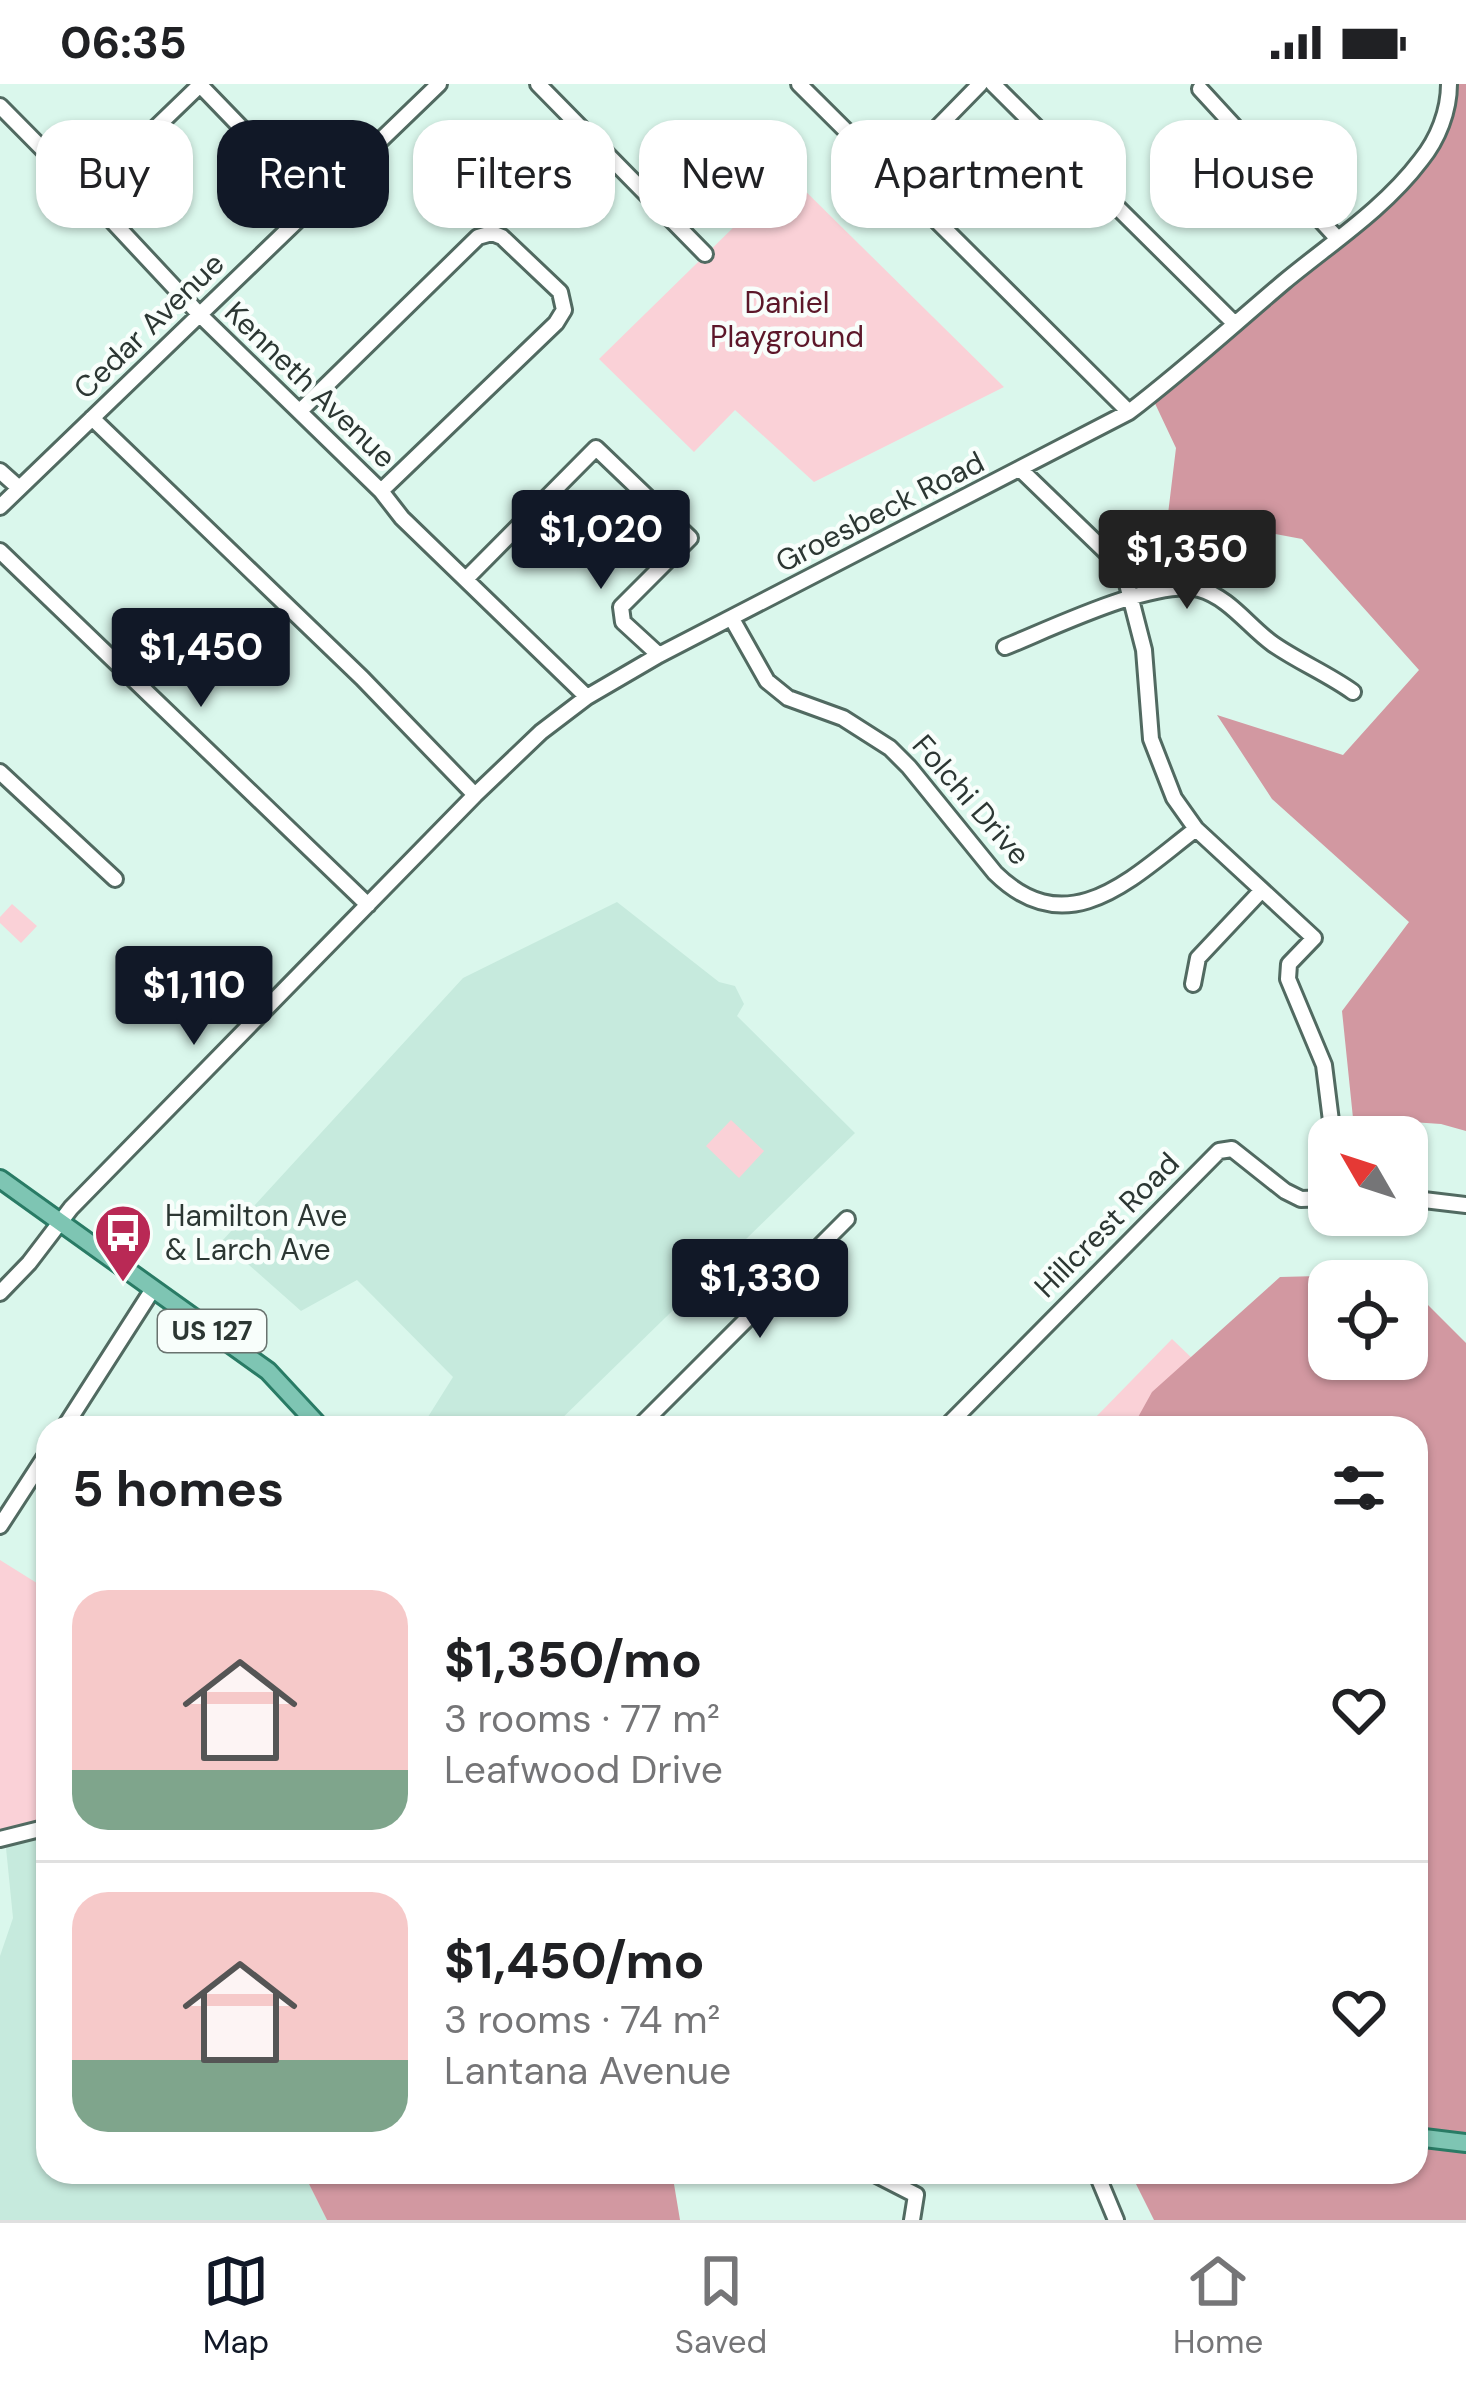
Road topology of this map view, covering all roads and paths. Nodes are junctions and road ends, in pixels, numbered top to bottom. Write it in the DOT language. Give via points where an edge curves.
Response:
graph roads {
  1 [pos="200,84"];
  2 [pos="439,84"];
  3 [pos="538,84"];
  4 [pos="799,84"];
  5 [pos="980,84"];
  6 [pos="992,84"];
  7 [pos="1449,84"];
  8 [pos="1200,89"];
  9 [pos="0,106"];
  10 [pos="163,120"];
  11 [pos="234,120"];
  12 [pos="835,120"];
  13 [pos="945,120"];
  14 [pos="389,131"];
  15 [pos="36,142"];
  16 [pos="119,228"];
  17 [pos="287,228"];
  18 [pos="944,228"];
  19 [pos="1337,238"];
  20 [pos="705,254"];
  21 [pos="200,315"];
  22 [pos="1235,324"];
  23 [pos="301,410"];
  24 [pos="1130,412"];
  25 [pos="92,418"];
  26 [pos="1021,470"];
  27 [pos="0,471"];
  28 [pos="19,488"];
  29 [pos="381,491"];
  30 [pos="0,506"];
  31 [pos="0,551"];
  32 [pos="466,579"];
  33 [pos="1131,598"];
  34 [pos="732,619"];
  35 [pos="1004,647"];
  36 [pos="659,656"];
  37 [pos="1353,692"];
  38 [pos="587,697"];
  39 [pos="0,772"];
  40 [pos="475,796"];
  41 [pos="1196,829"];
  42 [pos="115,879"];
  43 [pos="1262,890"];
  44 [pos="368,905"];
  45 [pos="1193,984"];
  46 [pos="1330,1116"];
  47 [pos="0,1179"];
  48 [pos="1308,1198"];
  49 [pos="1428,1200"];
  50 [pos="1466,1205"];
  51 [pos="847,1219"];
  52 [pos="61,1223"];
  53 [pos="153,1289"];
  54 [pos="0,1293"];
  55 [pos="72,1416"];
  56 [pos="311,1416"];
  57 [pos="650,1416"];
  58 [pos="957,1416"];
  59 [pos="36,1470"];
  60 [pos="0,1526"];
  61 [pos="36,1830"];
  62 [pos="0,1839"];
  63 [pos="1428,2139"];
  64 [pos="1466,2144"];
  65 [pos="894,2184"];
  66 [pos="1101,2184"];
  67 [pos="912,2220"];
  68 [pos="1116,2220"];
  1 -- 10 [label="street"];
  1 -- 11 [label="street"];
  2 -- 14 [label="street, Cedar Avenue"];
  3 -- 20 [label="street"];
  4 -- 12 [label="street"];
  5 -- 13 [label="street"];
  6 -- 22 [label="street"];
  7 -- 19 [label="street, Groesbeck Road" via="1424,156"];
  8 -- 19 [label="street"];
  9 -- 15 [label="street, Kenneth Avenue"];
  16 -- 21 [label="street, Kenneth Avenue"];
  17 -- 21 [label="street, Cedar Avenue"];
  18 -- 24 [label="street"];
  19 -- 22 [label="street, Groesbeck Road"];
  21 -- 23 [label="street, Kenneth Avenue"];
  21 -- 25 [label="street, Cedar Avenue"];
  22 -- 24 [label="street, Groesbeck Road"];
  23 -- 29 [label="street, Kenneth Avenue"];
  23 -- 29 [label="street" via="478,237 499,235 533,265 562,295 561,317"];
  24 -- 26 [label="street, Groesbeck Road"];
  25 -- 28 [label="street, Cedar Avenue"];
  25 -- 40 [label="street"];
  26 -- 33 [label="street" via="1118,565"];
  26 -- 34 [label="street, Groesbeck Road"];
  27 -- 28 [label="street"];
  28 -- 30 [label="street, Cedar Avenue"];
  29 -- 32 [label="street, Kenneth Avenue"];
  31 -- 44 [label="street"];
  32 -- 36 [label="street" via="596,448 690,538 620,612"];
  32 -- 38 [label="street, Kenneth Avenue"];
  33 -- 35 [label="street"];
  33 -- 37 [label="street" via="1179,587 1212,594 1271,643"];
  33 -- 41 [label="street" via="1151,739"];
  34 -- 36 [label="street, Groesbeck Road"];
  34 -- 41 [label="street, Folchi Drive" via="777,690 890,748 994,873 1029,898 1066,905 1106,896"];
  36 -- 38 [label="street, Groesbeck Road"];
  38 -- 40 [label="street, Groesbeck Road"];
  39 -- 42 [label="street"];
  40 -- 44 [label="street, Groesbeck Road"];
  41 -- 43 [label="street"];
  43 -- 45 [label="street" via="1198,958"];
  43 -- 46 [label="street" via="1314,938 1289,964 1288,979 1324,1065"];
  44 -- 52 [label="street, Groesbeck Road"];
  47 -- 52 [label="main road, US 127"];
  48 -- 58 [label="street, Hillcrest Road" via="1286,1191 1232,1149 1219,1150"];
  49 -- 50 [label="street"];
  51 -- 57 [label="street"];
  52 -- 53 [label="main road, US 127"];
  52 -- 54 [label="street, Groesbeck Road"];
  53 -- 55 [label="street"];
  53 -- 56 [label="main road, US 127" via="268,1371"];
  59 -- 60 [label="street"];
  61 -- 62 [label="street"];
  63 -- 64 [label="main road"];
  65 -- 67 [label="street" via="916,2195"];
  66 -- 68 [label="street"];
}
